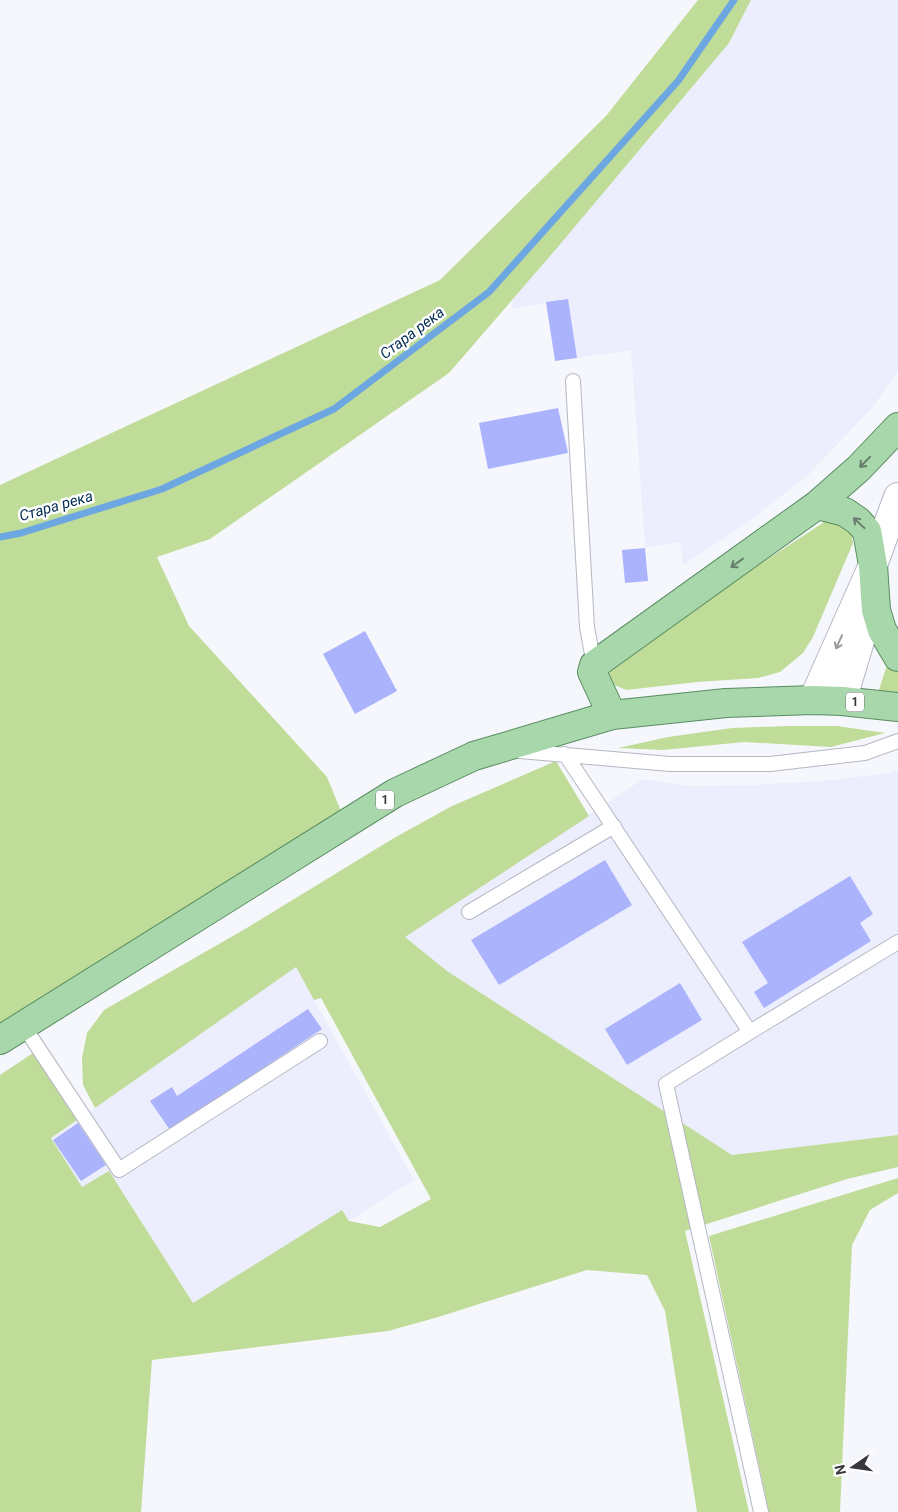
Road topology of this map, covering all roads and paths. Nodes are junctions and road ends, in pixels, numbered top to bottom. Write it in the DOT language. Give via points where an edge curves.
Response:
graph roads {
  1 [pos="573,381"];
  2 [pos="898,427"];
  3 [pos="898,497"];
  4 [pos="817,505"];
  5 [pos="873,565"];
  6 [pos="898,657"];
  7 [pos="594,666"];
  8 [pos="813,700"];
  9 [pos="842,701"];
  10 [pos="898,707"];
  11 [pos="612,715"];
  12 [pos="898,741"];
  13 [pos="499,749"];
  14 [pos="565,754"];
  15 [pos="614,826"];
  16 [pos="469,912"];
  17 [pos="898,942"];
  18 [pos="23,1025"];
  19 [pos="750,1032"];
  20 [pos="0,1040"];
  21 [pos="320,1042"];
  22 [pos="761,1512"];
  1 -- 7 [label="lane" via="587,627"];
  2 -- 4 [label="main road, one-way" via="860,468"];
  3 -- 5 [label="street"];
  5 -- 4 [label="main road, one-way" via="867,531 858,520 846,512"];
  4 -- 7 [label="main road, one-way"];
  5 -- 6 [label="main road" via="876,610 882,630"];
  5 -- 8 [label="street, one-way"];
  5 -- 9 [label="street" via="862,634"];
  7 -- 11 [label="main road" via="592,672"];
  8 -- 9 [label="main road, 1"];
  8 -- 11 [label="main road, 1" via="726,703"];
  9 -- 10 [label="main road, 1"];
  11 -- 13 [label="main road, 1"];
  12 -- 14 [label="lane" via="865,753 770,764 670,764"];
  13 -- 14 [label="lane"];
  13 -- 18 [label="main road, 1" via="474,756 395,793"];
  14 -- 15 [label="lane"];
  15 -- 16 [label="lane"];
  15 -- 19 [label="lane"];
  17 -- 19 [label="lane"];
  18 -- 20 [label="main road, 1"];
  18 -- 21 [label="lane" via="119,1170"];
  19 -- 22 [label="lane" via="666,1084"];
}
